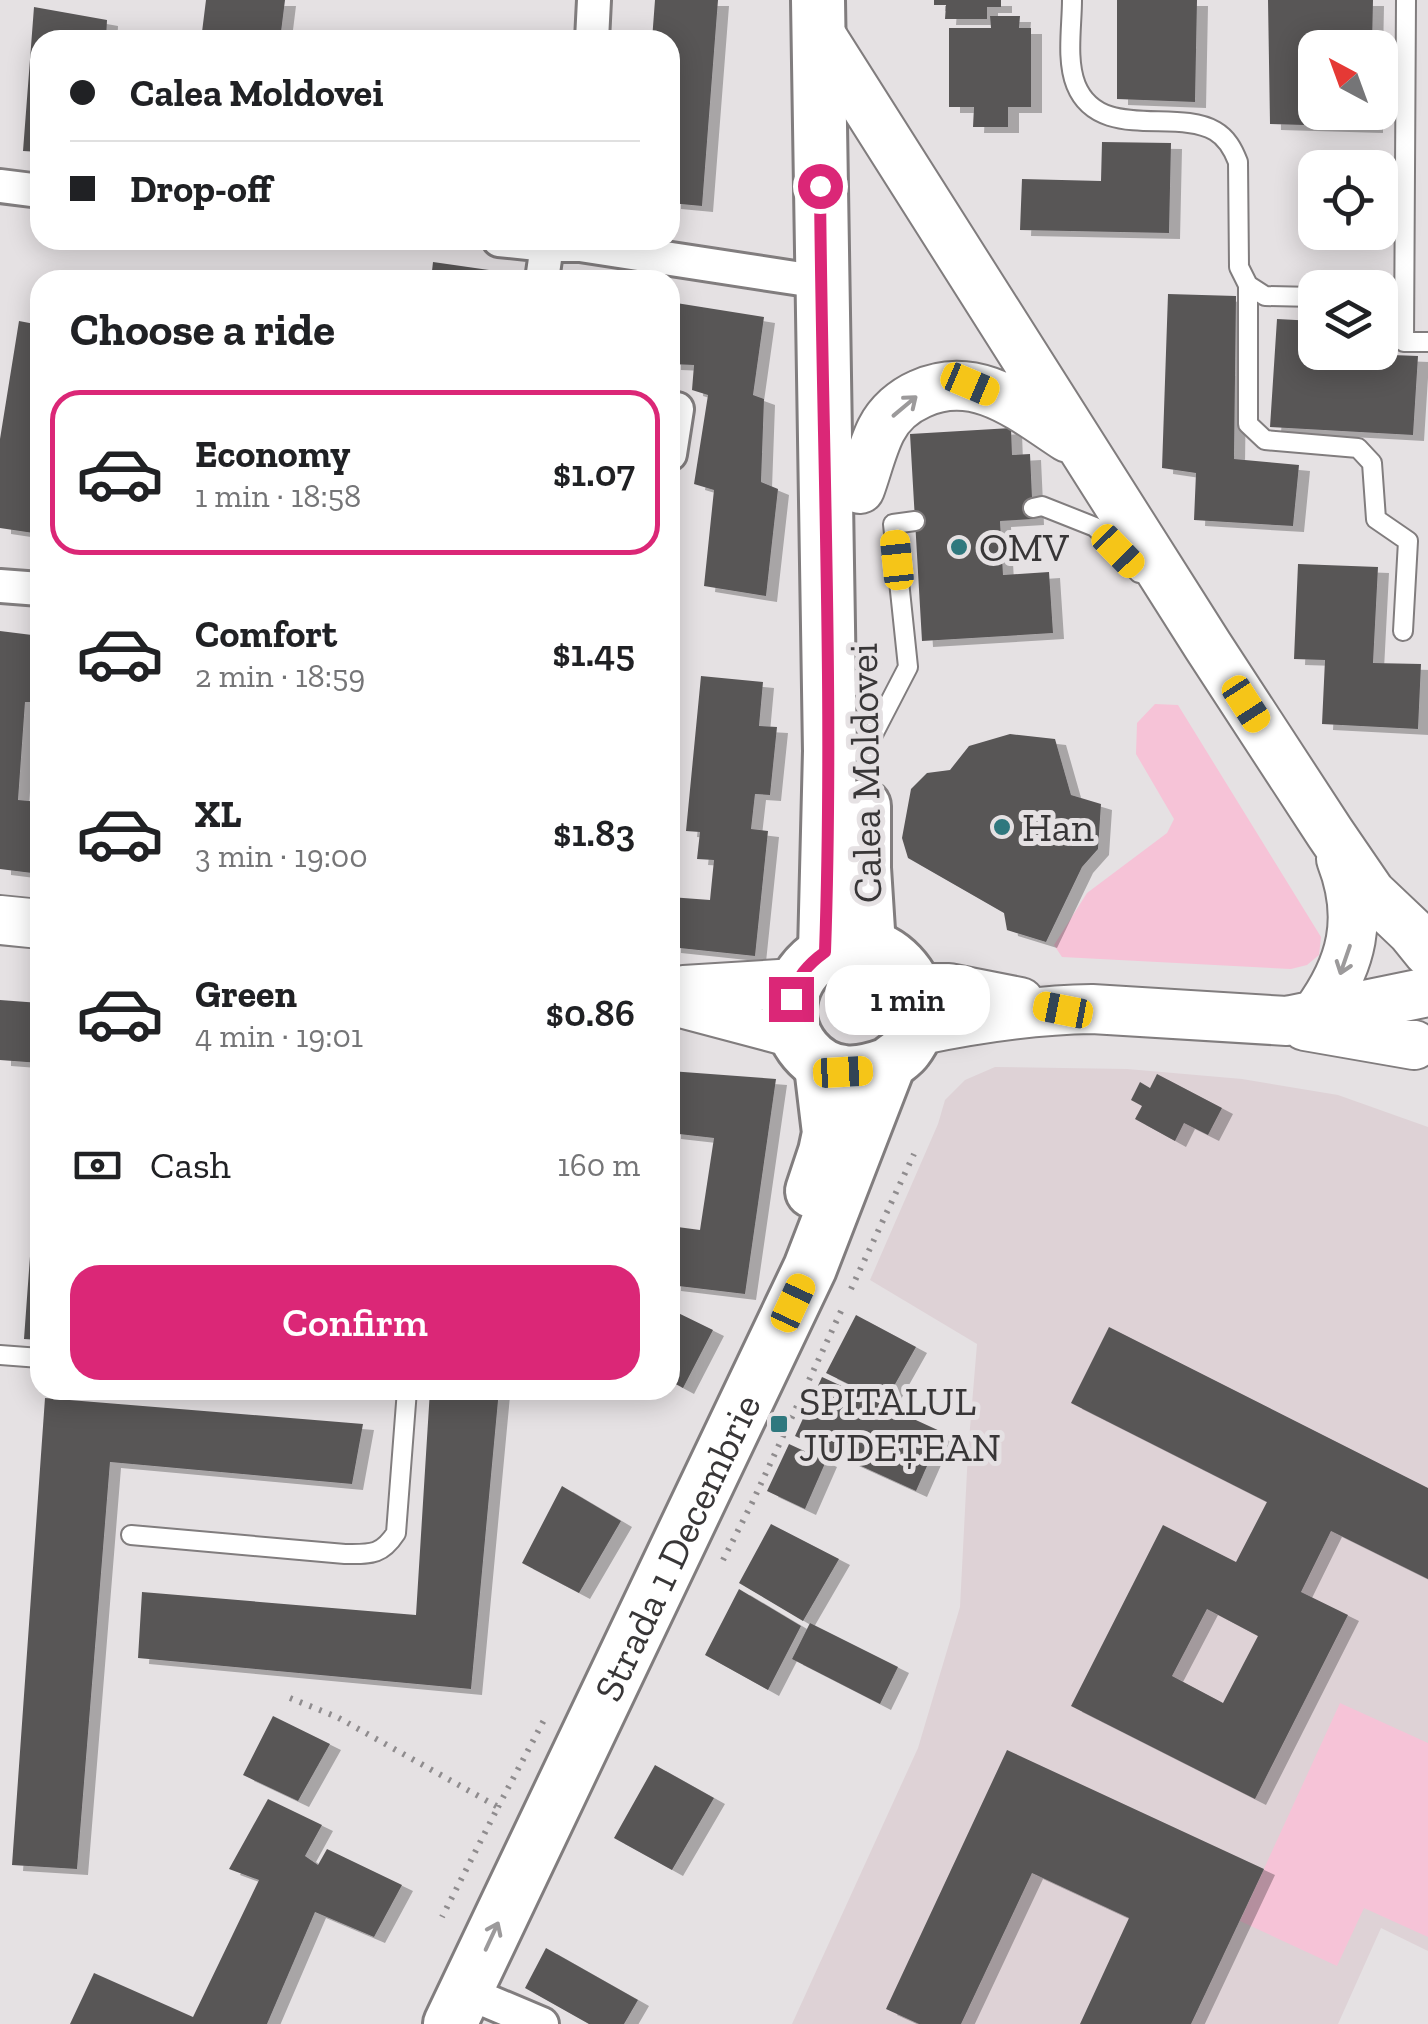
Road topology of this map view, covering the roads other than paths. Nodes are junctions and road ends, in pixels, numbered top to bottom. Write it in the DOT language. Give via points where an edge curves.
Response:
graph roads {
  1 [pos="594,0"];
  2 [pos="1072,0"];
  3 [pos="1406,0"];
  4 [pos="829,11"];
  5 [pos="592,30"];
  6 [pos="851,83"];
  7 [pos="0,186"];
  8 [pos="30,189"];
  9 [pos="623,250"];
  10 [pos="821,282"];
  11 [pos="1248,285"];
  12 [pos="1298,297"];
  13 [pos="1398,338"];
  14 [pos="1404,342"];
  15 [pos="1428,342"];
  16 [pos="1081,446"];
  17 [pos="860,489"];
  18 [pos="1033,508"];
  19 [pos="915,522"];
  20 [pos="0,586"];
  21 [pos="30,588"];
  22 [pos="1404,631"];
  23 [pos="1208,646"];
  24 [pos="865,750"];
  25 [pos="1330,833"];
  26 [pos="1371,893"];
  27 [pos="0,920"];
  28 [pos="30,923"];
  29 [pos="1428,952"];
  30 [pos="680,991"];
  31 [pos="821,996"];
  32 [pos="680,1000"];
  33 [pos="1301,1017"];
  34 [pos="1420,1018"];
  35 [pos="907,1028"];
  36 [pos="0,1354"];
  37 [pos="30,1357"];
  38 [pos="406,1400"];
  39 [pos="131,1535"];
  40 [pos="458,2008"];
  41 [pos="414,2024"];
  42 [pos="542,2024"];
  1 -- 5 [label="street"];
  2 -- 11 [label="lane" via="1072,64 1077,87 1093,107 1116,118 1203,126 1232,146 1238,162 1239,267"];
  3 -- 14 [label="lane"];
  4 -- 6 [label="main road, Calea Moldovei"];
  4 -- 10 [label="main road, Calea Moldovei"];
  6 -- 16 [label="main road"];
  6 -- 17 [label="main road, Calea Moldovei"];
  7 -- 8 [label="street"];
  9 -- 10 [label="street"];
  10 -- 31 [label="main road, Calea Moldovei" via="830,751"];
  11 -- 12 [label="lane" via="1265,296"];
  11 -- 22 [label="lane" via="1248,424 1264,440 1358,448 1372,462 1376,519 1408,541"];
  13 -- 14 [label="lane"];
  14 -- 15 [label="lane"];
  17 -- 16 [label="main road, one-way" via="882,428 905,400 936,386 970,384"];
  16 -- 23 [label="main road"];
  17 -- 24 [label="main road, Calea Moldovei"];
  18 -- 23 [label="lane" via="1095,527"];
  19 -- 24 [label="lane" via="893,524 908,667"];
  20 -- 21 [label="street"];
  23 -- 25 [label="main road"];
  24 -- 31 [label="main road, Calea Moldovei" via="864,868"];
  25 -- 26 [label="main road"];
  25 -- 33 [label="main road, one-way" via="1352,891 1351,944 1332,992"];
  26 -- 29 [label="main road"];
  26 -- 34 [label="main road"];
  27 -- 28 [label="main road"];
  30 -- 31 [label="main road"];
  31 -- 32 [label="main road"];
  31 -- 35 [label="main road" via="889,955 906,969"];
  31 -- 35 [label="main road" via="843,1072 866,1071"];
  31 -- 41 [label="main road, Strada 1 Decembrie" via="829,1133 786,1259"];
  33 -- 34 [label="main road" via="1316,1029"];
  33 -- 35 [label="main road" via="1063,1010"];
  40 -- 35 [label="main road, Strada 1 Decembrie, one-way" via="810,1268"];
  36 -- 37 [label="lane"];
  38 -- 39 [label="lane" via="396,1533 372,1554"];
  40 -- 42 [label="street"];
}
